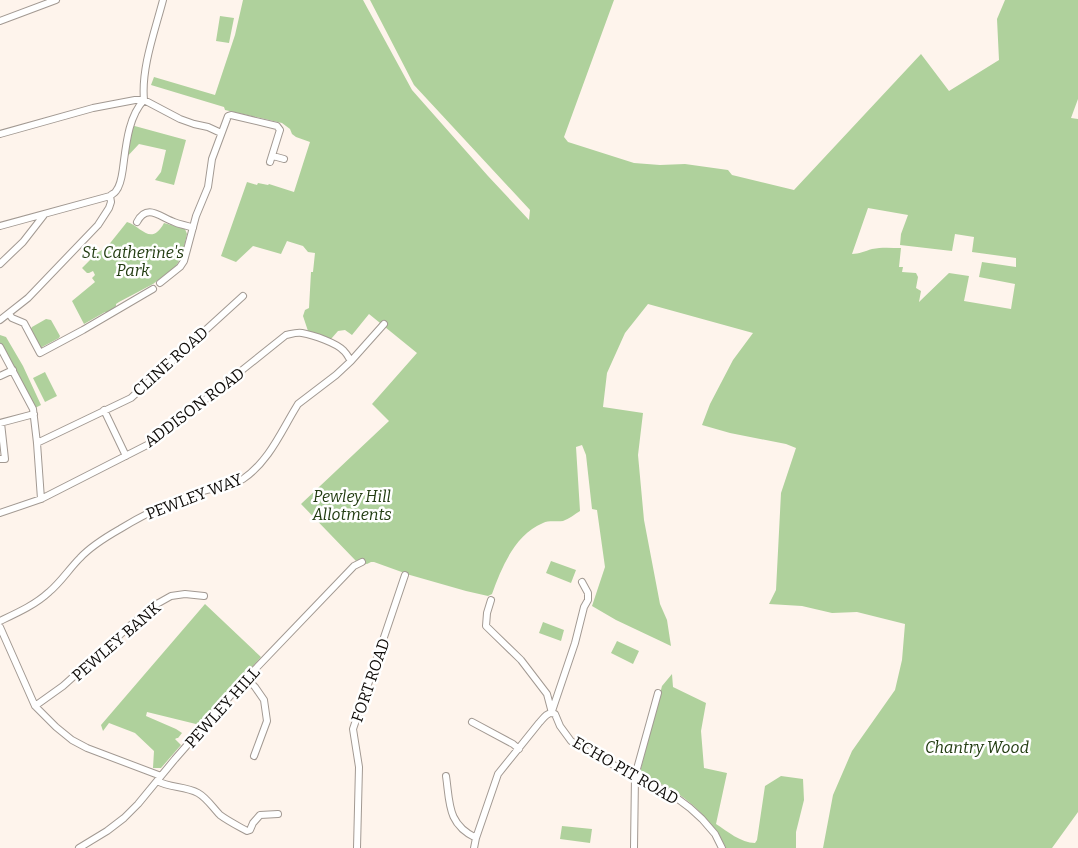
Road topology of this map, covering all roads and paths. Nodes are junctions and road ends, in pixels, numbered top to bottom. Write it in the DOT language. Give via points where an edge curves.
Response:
graph roads {
  1 [pos="56,0"];
  2 [pos="163,0"];
  3 [pos="40,3"];
  4 [pos="0,21"];
  5 [pos="144,100"];
  6 [pos="221,133"];
  7 [pos="0,134"];
  8 [pos="284,159"];
  9 [pos="110,196"];
  10 [pos="45,214"];
  11 [pos="136,222"];
  12 [pos="0,226"];
  13 [pos="193,228"];
  14 [pos="0,264"];
  15 [pos="160,283"];
  16 [pos="153,289"];
  17 [pos="243,296"];
  18 [pos="9,314"];
  19 [pos="0,320"];
  20 [pos="384,324"];
  21 [pos="0,347"];
  22 [pos="351,361"];
  23 [pos="13,370"];
  24 [pos="0,376"];
  25 [pos="104,410"];
  26 [pos="34,414"];
  27 [pos="0,423"];
  28 [pos="37,443"];
  29 [pos="126,456"];
  30 [pos="0,459"];
  31 [pos="41,499"];
  32 [pos="0,513"];
  33 [pos="362,562"];
  34 [pos="405,575"];
  35 [pos="582,582"];
  36 [pos="204,596"];
  37 [pos="491,600"];
  38 [pos="0,621"];
  39 [pos="0,627"];
  40 [pos="246,678"];
  41 [pos="658,693"];
  42 [pos="34,706"];
  43 [pos="552,712"];
  44 [pos="472,722"];
  45 [pos="519,748"];
  46 [pos="254,756"];
  47 [pos="446,776"];
  48 [pos="635,776"];
  49 [pos="159,779"];
  50 [pos="278,814"];
  51 [pos="476,838"];
  52 [pos="80,848"];
  53 [pos="357,848"];
  54 [pos="474,848"];
  55 [pos="634,848"];
  56 [pos="722,848"];
  1 -- 3 [label="street"];
  2 -- 5 [label="street" via="145,67"];
  3 -- 4 [label="street"];
  5 -- 6 [label="street" via="186,121"];
  5 -- 7 [label="street" via="94,108"];
  5 -- 9 [label="street" via="133,117 121,180"];
  6 -- 8 [label="street" via="230,115 278,126 280,133 272,159"];
  6 -- 13 [label="street"];
  9 -- 10 [label="street"];
  9 -- 18 [label="street" via="109,208 98,226"];
  10 -- 12 [label="street"];
  10 -- 14 [label="street"];
  11 -- 13 [label="street" via="147,212 153,212"];
  13 -- 15 [label="street" via="184,262"];
  16 -- 18 [label="street" via="40,353 24,323"];
  17 -- 25 [label="street, CLINE ROAD" via="131,398"];
  18 -- 19 [label="street"];
  20 -- 22 [label="street, PEWLEY WAY"];
  21 -- 23 [label="street"];
  22 -- 29 [label="street, ADDISON ROAD" via="340,347 311,335 286,335 150,443"];
  22 -- 38 [label="street, PEWLEY WAY" via="298,404 268,453 242,480 179,500 119,529 88,550 36,603"];
  23 -- 24 [label="street"];
  23 -- 26 [label="street"];
  25 -- 28 [label="street, CLINE ROAD"];
  25 -- 29 [label="street"];
  26 -- 27 [label="street"];
  26 -- 28 [label="street"];
  27 -- 30 [label="street" via="5,458"];
  28 -- 31 [label="street"];
  29 -- 31 [label="street, ADDISON ROAD"];
  31 -- 32 [label="street, ADDISON ROAD"];
  33 -- 40 [label="street, PEWLEY HILL" via="354,566"];
  34 -- 53 [label="street, FORT ROAD" via="353,729 359,767"];
  35 -- 43 [label="street" via="588,592 588,600"];
  36 -- 42 [label="street, PEWLEY BANK" via="171,596 154,605 63,686"];
  37 -- 43 [label="street, ECHO PIT ROAD" via="486,626 521,660 547,694"];
  39 -- 42 [label="street"];
  40 -- 46 [label="street" via="264,700 267,721"];
  40 -- 49 [label="street, PEWLEY HILL"];
  41 -- 48 [label="street"];
  42 -- 49 [label="street" via="72,740"];
  43 -- 45 [label="street"];
  43 -- 48 [label="street, ECHO PIT ROAD" via="571,741"];
  44 -- 45 [label="street"];
  45 -- 51 [label="street" via="498,774"];
  47 -- 51 [label="street" via="456,822"];
  48 -- 55 [label="street"];
  48 -- 56 [label="street, ECHO PIT ROAD" via="690,808 715,834"];
  49 -- 50 [label="street" via="164,785 197,792 221,815 247,830 260,815"];
  49 -- 52 [label="street, PEWLEY HILL" via="124,818"];
  51 -- 54 [label="street"];
}
